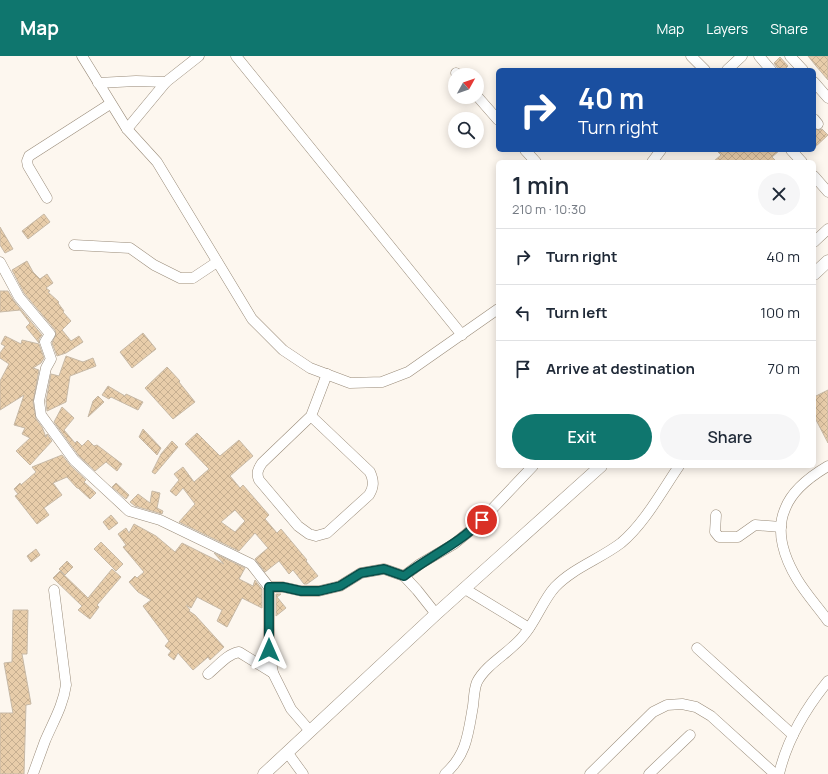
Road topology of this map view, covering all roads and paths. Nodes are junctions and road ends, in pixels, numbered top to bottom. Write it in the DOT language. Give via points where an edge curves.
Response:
graph roads {
  1 [pos="82,56"];
  2 [pos="199,56"];
  3 [pos="236,56"];
  4 [pos="692,56"];
  5 [pos="742,56"];
  6 [pos="759,56"];
  7 [pos="790,56"];
  8 [pos="703,68"];
  9 [pos="729,68"];
  10 [pos="769,68"];
  11 [pos="801,68"];
  12 [pos="98,82"];
  13 [pos="166,82"];
  14 [pos="816,84"];
  15 [pos="828,98"];
  16 [pos="110,104"];
  17 [pos="484,104"];
  18 [pos="496,118"];
  19 [pos="127,130"];
  20 [pos="527,152"];
  21 [pos="793,152"];
  22 [pos="534,160"];
  23 [pos="800,160"];
  24 [pos="816,178"];
  25 [pos="828,192"];
  26 [pos="47,198"];
  27 [pos="828,229"];
  28 [pos="816,240"];
  29 [pos="74,244"];
  30 [pos="828,261"];
  31 [pos="0,262"];
  32 [pos="217,262"];
  33 [pos="816,272"];
  34 [pos="496,310"];
  35 [pos="462,336"];
  36 [pos="327,374"];
  37 [pos="311,416"];
  38 [pos="828,466"];
  39 [pos="531,468"];
  40 [pos="600,468"];
  41 [pos="678,468"];
  42 [pos="716,515"];
  43 [pos="781,527"];
  44 [pos="404,576"];
  45 [pos="269,587"];
  46 [pos="464,589"];
  47 [pos="54,590"];
  48 [pos="436,614"];
  49 [pos="828,621"];
  50 [pos="529,628"];
  51 [pos="697,648"];
  52 [pos="273,673"];
  53 [pos="208,674"];
  54 [pos="828,681"];
  55 [pos="310,731"];
  56 [pos="794,735"];
  57 [pos="690,736"];
  58 [pos="287,752"];
  59 [pos="594,773"];
  60 [pos="33,774"];
  61 [pos="264,774"];
  62 [pos="303,774"];
  63 [pos="445,774"];
  64 [pos="649,774"];
  65 [pos="776,774"];
  66 [pos="779,774"];
  1 -- 12 [label="street"];
  2 -- 13 [label="street"];
  3 -- 35 [label="street"];
  4 -- 8 [label="street"];
  5 -- 9 [label="street"];
  6 -- 10 [label="street"];
  7 -- 11 [label="street"];
  12 -- 13 [label="street"];
  12 -- 16 [label="street"];
  13 -- 19 [label="street"];
  14 -- 15 [label="street"];
  16 -- 19 [label="street"];
  16 -- 26 [label="street" via="29,156 26,161 28,166"];
  17 -- 18 [label="street"];
  19 -- 32 [label="street" via="157,162"];
  20 -- 22 [label="street"];
  21 -- 23 [label="street"];
  24 -- 25 [label="street"];
  27 -- 28 [label="street"];
  29 -- 32 [label="street" via="130,248 180,278 193,278"];
  30 -- 33 [label="main road"];
  31 -- 45 [label="street" via="19,296 50,334 45,342 51,359 46,368 39,400 41,416 74,460 130,511 160,520 251,564"];
  32 -- 36 [label="street" via="252,319 283,350 310,368"];
  34 -- 35 [label="street"];
  35 -- 36 [label="street" via="408,372 382,382 350,383"];
  36 -- 37 [label="street"];
  37 -- 37 [label="street" via="370,472 373,484 369,495 327,534 316,536 298,526 259,480 257,474 262,463"];
  38 -- 43 [label="street" via="795,492 784,509"];
  39 -- 44 [label="street" via="476,526 454,544"];
  40 -- 46 [label="main road"];
  41 -- 50 [label="street" via="630,534 612,550 569,575 555,587"];
  42 -- 43 [label="street" via="715,532 719,537 738,537 755,525"];
  43 -- 49 [label="street" via="783,551 797,579"];
  44 -- 45 [label="street" via="384,569 361,573 340,586 319,591"];
  44 -- 48 [label="street"];
  45 -- 52 [label="street" via="269,650"];
  46 -- 48 [label="main road"];
  46 -- 50 [label="street"];
  47 -- 60 [label="street" via="66,685 60,709"];
  48 -- 55 [label="main road"];
  50 -- 63 [label="street" via="483,673 477,683 463,752"];
  51 -- 56 [label="street"];
  52 -- 53 [label="street" via="239,652 233,653"];
  52 -- 55 [label="street" via="291,709"];
  54 -- 56 [label="street" via="805,713"];
  55 -- 58 [label="main road"];
  56 -- 66 [label="street"];
  57 -- 64 [label="street"];
  58 -- 61 [label="main road"];
  58 -- 62 [label="street"];
  59 -- 65 [label="street" via="653,712 667,705 682,704 696,707 711,716"];
}
